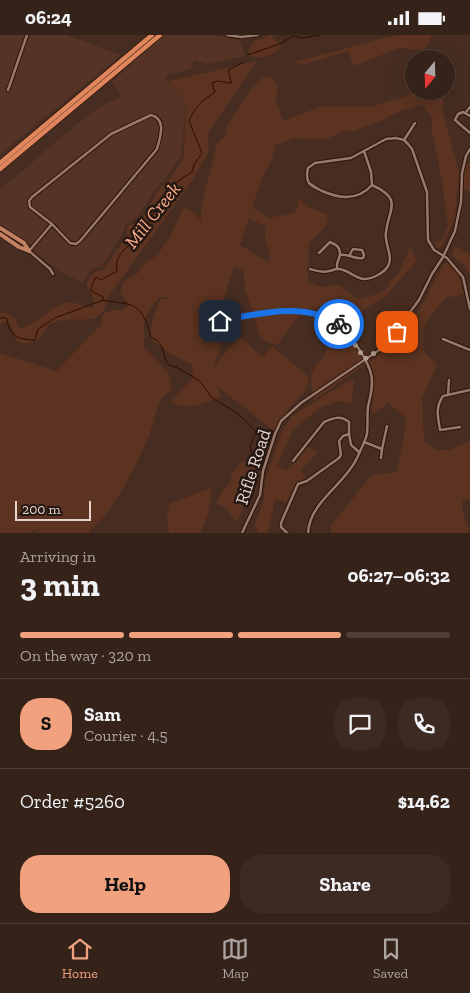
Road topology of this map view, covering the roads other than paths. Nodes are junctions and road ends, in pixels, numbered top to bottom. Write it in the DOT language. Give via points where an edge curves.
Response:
graph roads {
  1 [pos="27,35"];
  2 [pos="152,35"];
  3 [pos="160,35"];
  4 [pos="227,35"];
  5 [pos="258,35"];
  6 [pos="8,90"];
  7 [pos="470,107"];
  8 [pos="466,112"];
  9 [pos="470,115"];
  10 [pos="415,123"];
  11 [pos="470,133"];
  12 [pos="404,140"];
  13 [pos="470,149"];
  14 [pos="364,151"];
  15 [pos="0,163"];
  16 [pos="0,169"];
  17 [pos="372,185"];
  18 [pos="52,224"];
  19 [pos="0,228"];
  20 [pos="0,234"];
  21 [pos="29,251"];
  22 [pos="319,253"];
  23 [pos="340,255"];
  24 [pos="349,256"];
  25 [pos="444,257"];
  26 [pos="310,269"];
  27 [pos="337,269"];
  28 [pos="53,274"];
  29 [pos="470,309"];
  30 [pos="220,321"];
  31 [pos="443,339"];
  32 [pos="470,351"];
  33 [pos="365,359"];
  34 [pos="449,380"];
  35 [pos="470,390"];
  36 [pos="448,395"];
  37 [pos="387,426"];
  38 [pos="460,427"];
  39 [pos="349,434"];
  40 [pos="364,443"];
  41 [pos="382,449"];
  42 [pos="359,452"];
  43 [pos="381,458"];
  44 [pos="293,461"];
  45 [pos="242,533"];
  46 [pos="287,533"];
  47 [pos="307,533"];
  1 -- 6 [label="street"];
  2 -- 15 [label="highway"];
  3 -- 16 [label="highway"];
  4 -- 5 [label="street"];
  7 -- 8 [label="street"];
  8 -- 9 [label="street"];
  8 -- 11 [label="street" via="458,114 455,120"];
  10 -- 12 [label="street"];
  12 -- 14 [label="street" via="386,139"];
  12 -- 25 [label="street" via="412,149 427,193 428,240"];
  13 -- 25 [label="street, Rifle Road" via="462,173 458,219"];
  14 -- 17 [label="street"];
  14 -- 17 [label="street" via="351,158 315,163 308,167 308,182 340,197 355,197"];
  17 -- 27 [label="street" via="384,191 391,201 385,233 390,260 382,273 368,279"];
  18 -- 18 [label="street" via="70,243 80,241 157,149 161,122 151,115 111,134 32,197 30,207"];
  18 -- 21 [label="street"];
  19 -- 21 [label="main road" via="24,243"];
  20 -- 21 [label="main road"];
  21 -- 28 [label="street"];
  22 -- 23 [label="street" via="330,242 340,249"];
  23 -- 24 [label="street"];
  23 -- 27 [label="street"];
  24 -- 24 [label="street" via="359,259 364,255 357,248"];
  25 -- 29 [label="street" via="463,277"];
  25 -- 33 [label="street, Rifle Road" via="397,332 385,346"];
  26 -- 27 [label="street" via="323,272"];
  30 -- 33 [label="street" via="273,311 315,313 343,327"];
  31 -- 32 [label="street"];
  33 -- 40 [label="street" via="372,382"];
  33 -- 45 [label="street, Rifle Road" via="301,403 281,421 263,471 260,495"];
  34 -- 36 [label="street"];
  35 -- 36 [label="street"];
  36 -- 38 [label="street" via="438,403 440,430"];
  37 -- 41 [label="street"];
  39 -- 42 [label="street" via="351,445"];
  39 -- 44 [label="street" via="349,422 337,417 330,419"];
  39 -- 46 [label="street" via="340,438 339,458 295,488 281,523"];
  40 -- 41 [label="street"];
  40 -- 42 [label="street"];
  41 -- 43 [label="street"];
  42 -- 47 [label="street" via="350,470 312,516"];
}
